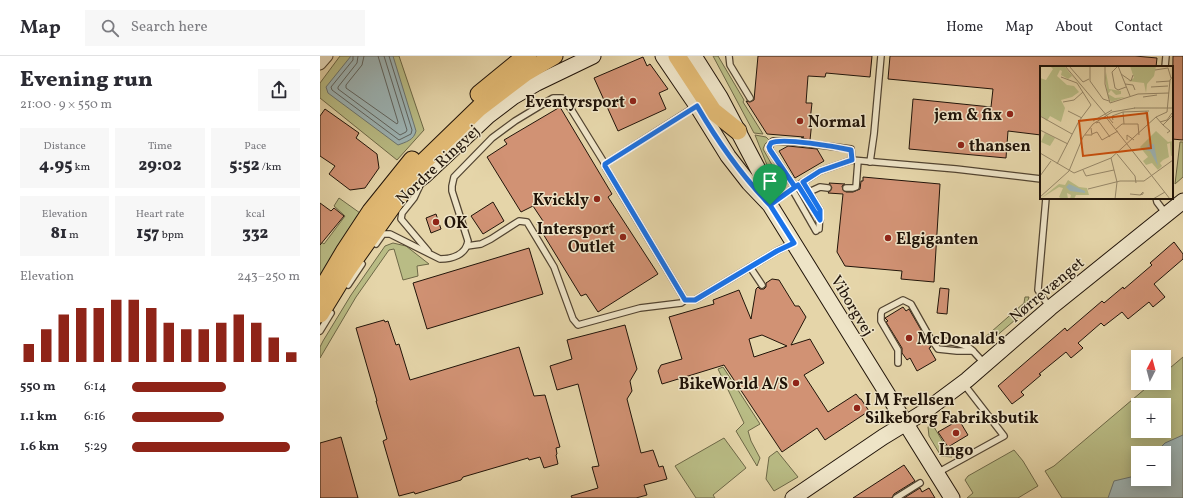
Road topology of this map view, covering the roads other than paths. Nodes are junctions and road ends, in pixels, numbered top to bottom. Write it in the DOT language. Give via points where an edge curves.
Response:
graph roads {
  1 [pos="327,56"];
  2 [pos="528,56"];
  3 [pos="554,56"];
  4 [pos="593,56"];
  5 [pos="663,56"];
  6 [pos="677,56"];
  7 [pos="694,56"];
  8 [pos="729,56"];
  9 [pos="881,56"];
  10 [pos="1166,56"];
  11 [pos="320,64"];
  12 [pos="1165,66"];
  13 [pos="750,98"];
  14 [pos="697,106"];
  15 [pos="738,131"];
  16 [pos="852,160"];
  17 [pos="858,161"];
  18 [pos="870,162"];
  19 [pos="605,164"];
  20 [pos="424,176"];
  21 [pos="1040,179"];
  22 [pos="797,186"];
  23 [pos="828,188"];
  24 [pos="846,188"];
  25 [pos="404,191"];
  26 [pos="809,192"];
  27 [pos="1046,199"];
  28 [pos="1156,199"];
  29 [pos="1183,201"];
  30 [pos="770,205"];
  31 [pos="1167,214"];
  32 [pos="820,220"];
  33 [pos="794,243"];
  34 [pos="467,246"];
  35 [pos="370,251"];
  36 [pos="429,253"];
  37 [pos="363,262"];
  38 [pos="750,267"];
  39 [pos="762,285"];
  40 [pos="346,288"];
  41 [pos="320,293"];
  42 [pos="685,300"];
  43 [pos="1050,308"];
  44 [pos="327,310"];
  45 [pos="320,331"];
  46 [pos="898,363"];
  47 [pos="986,364"];
  48 [pos="963,383"];
  49 [pos="906,424"];
  50 [pos="937,473"];
  51 [pos="920,483"];
  52 [pos="793,498"];
  53 [pos="896,498"];
  54 [pos="952,498"];
  1 -- 11 [label="street"];
  2 -- 41 [label="main road, Nordre Ringvej" via="473,99 410,162 371,211"];
  3 -- 25 [label="main road" via="525,72 479,108 415,170"];
  4 -- 20 [label="street, Nordre Ringvej" via="513,97 488,116"];
  5 -- 14 [label="street, Viborgvej"];
  6 -- 15 [label="main road" via="713,111"];
  7 -- 15 [label="street, Viborgvej"];
  8 -- 13 [label="lane" via="730,65"];
  9 -- 18 [label="lane"];
  10 -- 12 [label="lane"];
  14 -- 19 [label="lane"];
  14 -- 30 [label="street, Viborgvej" via="728,156"];
  15 -- 30 [label="street, Viborgvej" via="759,171"];
  16 -- 17 [label="lane"];
  16 -- 22 [label="lane" via="820,171"];
  16 -- 22 [label="lane" via="851,150 773,141 770,150"];
  17 -- 18 [label="lane"];
  17 -- 24 [label="lane" via="856,187"];
  18 -- 21 [label="lane"];
  19 -- 34 [label="lane" via="564,100 553,98 539,106 492,138 454,177 452,191 468,241"];
  19 -- 42 [label="lane"];
  20 -- 25 [label="street, Nordre Ringvej"];
  20 -- 36 [label="lane" via="401,219"];
  22 -- 26 [label="lane"];
  22 -- 30 [label="lane"];
  22 -- 32 [label="lane"];
  22 -- 32 [label="lane" via="818,230"];
  23 -- 26 [label="lane" via="820,187"];
  25 -- 44 [label="main road, Nordre Ringvej" via="347,270"];
  26 -- 32 [label="lane" via="820,210"];
  27 -- 43 [label="lane" via="1038,290"];
  28 -- 31 [label="lane"];
  29 -- 31 [label="street, Nørrevænget"];
  30 -- 33 [label="street, Viborgvej"];
  31 -- 43 [label="street, Nørrevænget"];
  33 -- 38 [label="lane"];
  33 -- 49 [label="street, Viborgvej"];
  34 -- 36 [label="lane" via="460,254 448,258 440,259"];
  34 -- 42 [label="lane" via="481,244 518,221 527,222 554,267 573,319 578,325 640,308 681,304"];
  35 -- 36 [label="lane" via="383,234 390,234"];
  37 -- 40 [label="lane"];
  38 -- 39 [label="lane"];
  38 -- 42 [label="lane" via="695,300"];
  43 -- 47 [label="street, Nørrevænget"];
  44 -- 45 [label="lane"];
  46 -- 47 [label="lane" via="898,350 881,321 881,314 900,301 908,302 938,349 972,351"];
  47 -- 48 [label="street, Nørrevænget"];
  48 -- 49 [label="street, Nørrevænget"];
  48 -- 50 [label="lane" via="1004,436"];
  49 -- 50 [label="street, Viborgvej"];
  49 -- 52 [label="street, Nørrevænget"];
  50 -- 54 [label="street, Viborgvej"];
  51 -- 53 [label="lane"];
}
